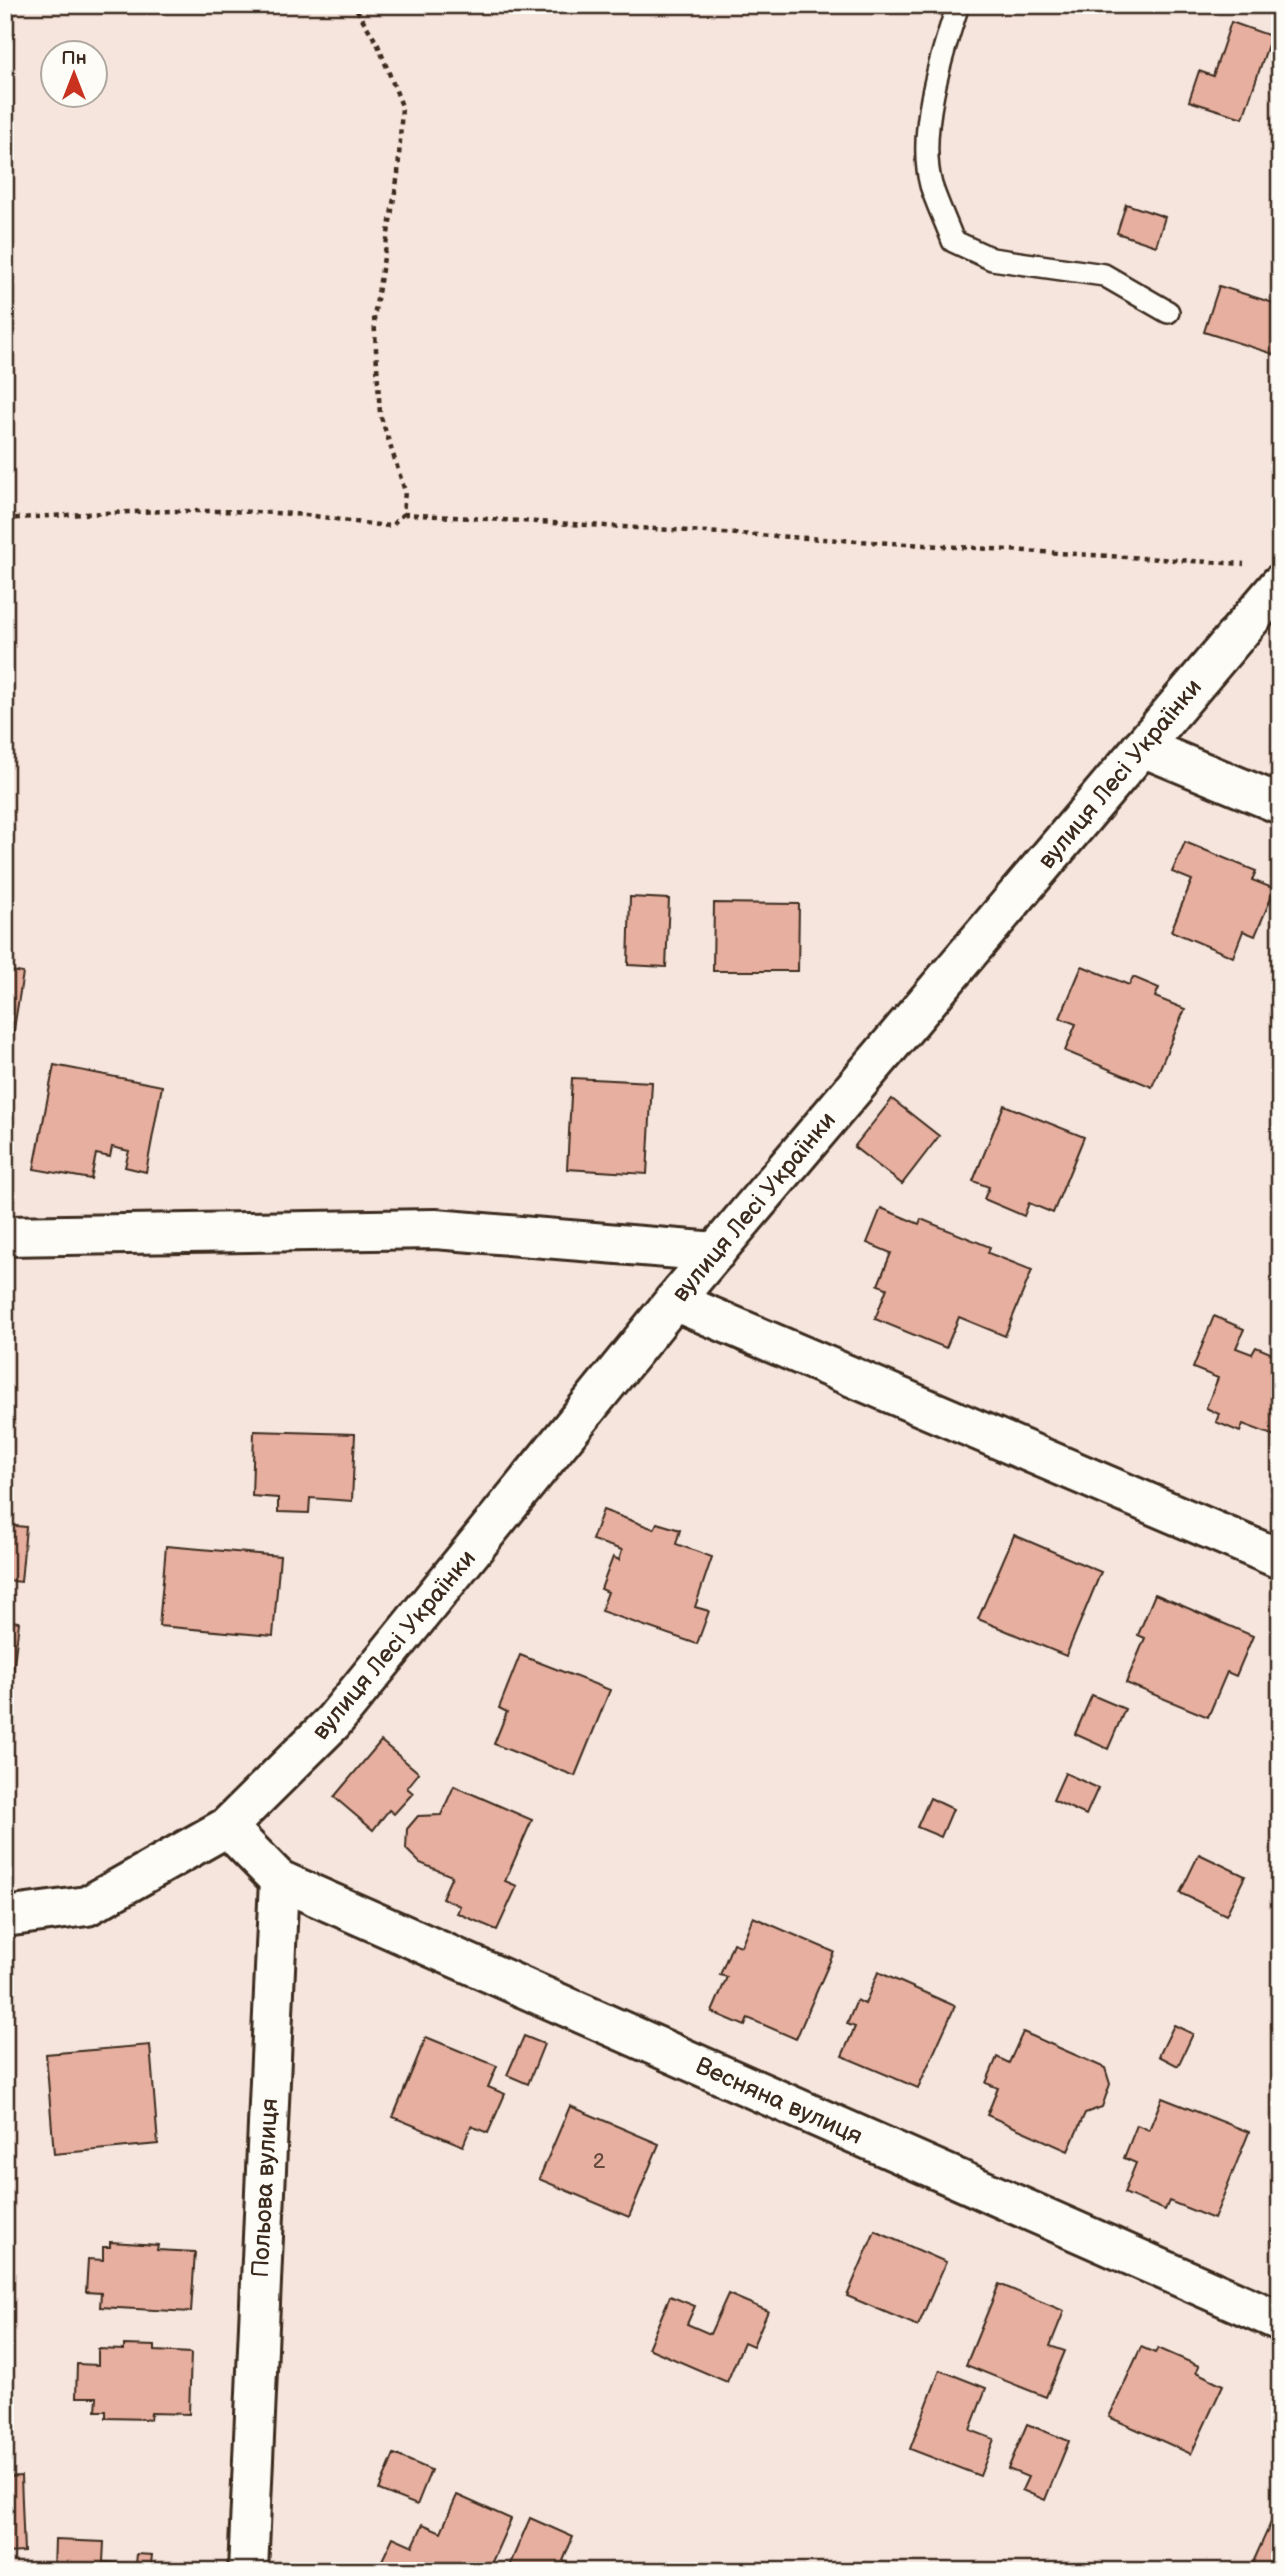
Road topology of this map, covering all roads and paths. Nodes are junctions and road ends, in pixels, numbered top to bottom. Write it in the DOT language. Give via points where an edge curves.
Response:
graph roads {
  1 [pos="354,5"];
  2 [pos="958,5"];
  3 [pos="1168,312"];
  4 [pos="403,514"];
  5 [pos="5,519"];
  6 [pos="1268,576"];
  7 [pos="1142,747"];
  8 [pos="1280,804"];
  9 [pos="5,1236"];
  10 [pos="716,1252"];
  11 [pos="674,1301"];
  12 [pos="1280,1559"];
  13 [pos="226,1828"];
  14 [pos="279,1880"];
  15 [pos="5,1917"];
  16 [pos="1280,2321"];
  17 [pos="248,2571"];
  1 -- 4 [label="path" via="378,45 402,106 398,174 374,317 380,414 405,491"];
  2 -- 3 [label="lane" via="942,53 928,129 931,184 953,241 992,259 1104,275"];
  4 -- 5 [label="path" via="391,526 230,512"];
  4 -- 6 [label="path" via="1235,561"];
  6 -- 7 [label="street, вулиця Лесі Українки"];
  7 -- 8 [label="street"];
  7 -- 10 [label="street, вулиця Лесі Українки"];
  9 -- 10 [label="street" via="435,1229"];
  10 -- 11 [label="street, вулиця Лесі Українки"];
  11 -- 12 [label="street"];
  11 -- 13 [label="street, вулиця Лесі Українки" via="333,1722"];
  13 -- 14 [label="street"];
  13 -- 15 [label="street, вулиця Лесі Українки" via="87,1906"];
  14 -- 16 [label="street, Весняна вулиця"];
  14 -- 17 [label="street, Польова вулиця"];
}
